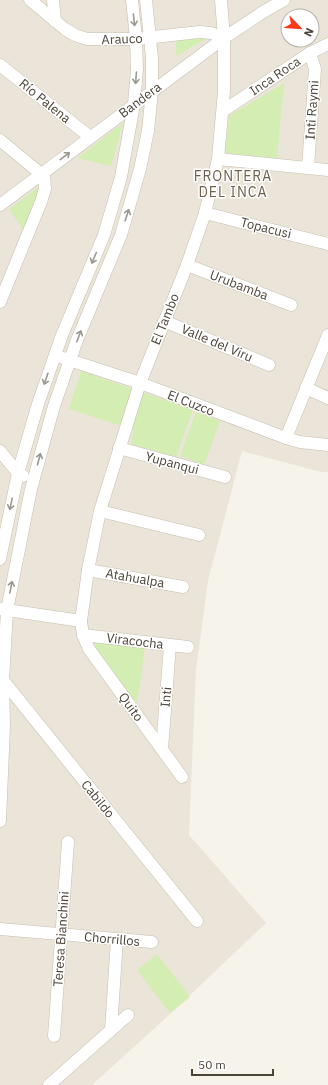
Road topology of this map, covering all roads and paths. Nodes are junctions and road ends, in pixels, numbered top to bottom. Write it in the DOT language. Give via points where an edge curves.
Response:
graph roads {
  1 [pos="30,0"];
  2 [pos="53,0"];
  3 [pos="132,0"];
  4 [pos="146,0"];
  5 [pos="221,0"];
  6 [pos="284,0"];
  7 [pos="55,21"];
  8 [pos="150,37"];
  9 [pos="224,38"];
  10 [pos="136,39"];
  11 [pos="328,44"];
  12 [pos="310,53"];
  13 [pos="0,64"];
  14 [pos="152,91"];
  15 [pos="134,104"];
  16 [pos="223,111"];
  17 [pos="90,137"];
  18 [pos="0,140"];
  19 [pos="218,159"];
  20 [pos="308,167"];
  21 [pos="328,170"];
  22 [pos="42,173"];
  23 [pos="0,205"];
  24 [pos="205,213"];
  25 [pos="328,244"];
  26 [pos="187,265"];
  27 [pos="4,283"];
  28 [pos="0,302"];
  29 [pos="291,305"];
  30 [pos="164,321"];
  31 [pos="328,335"];
  32 [pos="54,355"];
  33 [pos="70,360"];
  34 [pos="270,365"];
  35 [pos="140,383"];
  36 [pos="306,388"];
  37 [pos="328,398"];
  38 [pos="286,438"];
  39 [pos="328,445"];
  40 [pos="119,448"];
  41 [pos="0,451"];
  42 [pos="18,474"];
  43 [pos="225,477"];
  44 [pos="34,480"];
  45 [pos="100,511"];
  46 [pos="199,534"];
  47 [pos="1,553"];
  48 [pos="88,570"];
  49 [pos="183,587"];
  50 [pos="3,609"];
  51 [pos="81,621"];
  52 [pos="83,635"];
  53 [pos="170,645"];
  54 [pos="188,647"];
  55 [pos="1,679"];
  56 [pos="162,749"];
  57 [pos="182,777"];
  58 [pos="0,820"];
  59 [pos="68,842"];
  60 [pos="197,921"];
  61 [pos="0,930"];
  62 [pos="62,935"];
  63 [pos="117,939"];
  64 [pos="152,942"];
  65 [pos="128,1015"];
  66 [pos="111,1030"];
  67 [pos="54,1036"];
  68 [pos="49,1085"];
  1 -- 7 [label="street, Arauco"];
  2 -- 7 [label="street"];
  3 -- 10 [label="street, one-way"];
  4 -- 8 [label="street"];
  5 -- 9 [label="street, El Tambo"];
  6 -- 9 [label="street, Bandera"];
  7 -- 10 [label="street, Arauco" via="75,35 87,39"];
  8 -- 9 [label="street, Arauco" via="199,32 212,33"];
  8 -- 10 [label="street, Arauco"];
  8 -- 14 [label="street"];
  9 -- 14 [label="street, Bandera"];
  9 -- 16 [label="street, El Tambo"];
  10 -- 15 [label="street, one-way"];
  11 -- 12 [label="street, Inca Roca"];
  12 -- 16 [label="street, Inca Roca"];
  12 -- 20 [label="street, Inti Raymi" via="315,69"];
  13 -- 17 [label="street, Río Palena"];
  14 -- 15 [label="street, Bandera"];
  33 -- 14 [label="street, one-way" via="128,213 144,150"];
  15 -- 17 [label="street, Bandera"];
  15 -- 32 [label="street, one-way" via="110,217"];
  16 -- 19 [label="street, El Tambo"];
  22 -- 17 [label="street, Bandera, one-way"];
  18 -- 22 [label="street"];
  19 -- 20 [label="street"];
  19 -- 24 [label="street, El Tambo"];
  20 -- 21 [label="street"];
  22 -- 23 [label="street, Bandera"];
  22 -- 27 [label="street" via="45,189 41,202"];
  24 -- 25 [label="street, Topacusi"];
  24 -- 26 [label="street, El Tambo"];
  26 -- 29 [label="street, Urubamba"];
  26 -- 30 [label="street, El Tambo"];
  27 -- 28 [label="street"];
  30 -- 34 [label="street, Valle del Viru"];
  30 -- 35 [label="street, El Tambo"];
  31 -- 36 [label="street"];
  32 -- 33 [label="street, El Cuzco"];
  32 -- 42 [label="street, one-way"];
  33 -- 35 [label="street, El Cuzco"];
  44 -- 33 [label="street, one-way" via="54,406"];
  35 -- 38 [label="street, El Cuzco"];
  35 -- 40 [label="street, El Tambo"];
  36 -- 37 [label="street"];
  36 -- 38 [label="street"];
  38 -- 39 [label="street, El Cuzco"];
  40 -- 43 [label="street, Yupanqui"];
  40 -- 45 [label="street, El Tambo"];
  41 -- 42 [label="street"];
  42 -- 44 [label="street"];
  42 -- 47 [label="street, one-way"];
  50 -- 44 [label="street, one-way"];
  45 -- 46 [label="street"];
  45 -- 48 [label="street, El Tambo"];
  48 -- 49 [label="street, Atahualpa"];
  48 -- 51 [label="street, El Tambo"];
  50 -- 51 [label="street"];
  50 -- 55 [label="street"];
  51 -- 52 [label="street, El Tambo"];
  52 -- 53 [label="street, Viracocha"];
  52 -- 56 [label="street, Quito" via="89,649"];
  53 -- 54 [label="street, Viracocha"];
  53 -- 56 [label="street, Inti"];
  55 -- 58 [label="street" via="4,726"];
  55 -- 60 [label="street, Cabildo"];
  56 -- 57 [label="street, Quito"];
  59 -- 62 [label="street, Teresa Bianchini"];
  61 -- 62 [label="street, Chorrillos"];
  62 -- 63 [label="street, Chorrillos"];
  62 -- 67 [label="street, Teresa Bianchini"];
  63 -- 64 [label="street, Chorrillos"];
  63 -- 66 [label="street"];
  65 -- 66 [label="street"];
  66 -- 68 [label="street"];
}
